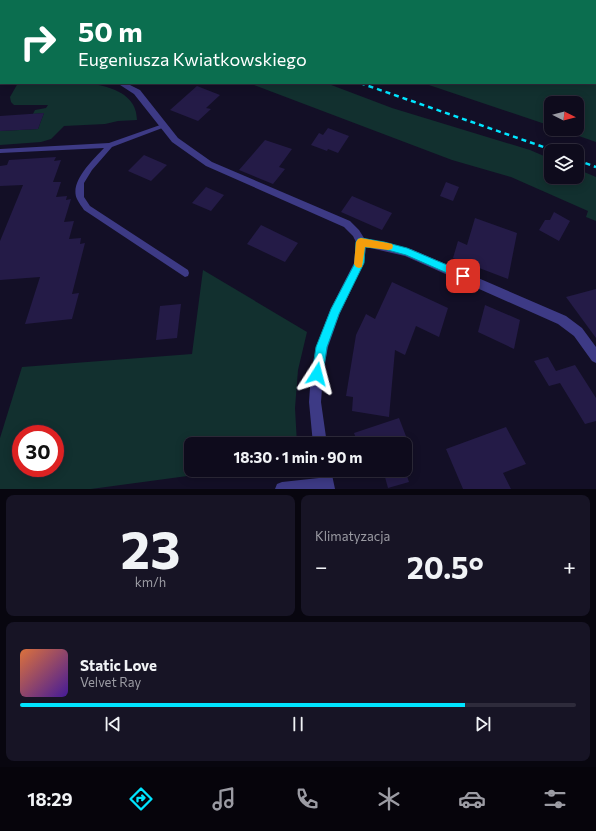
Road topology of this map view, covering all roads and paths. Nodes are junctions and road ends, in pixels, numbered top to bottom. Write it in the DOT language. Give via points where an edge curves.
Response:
graph roads {
  1 [pos="123,84"];
  2 [pos="163,126"];
  3 [pos="110,145"];
  4 [pos="0,151"];
  5 [pos="361,242"];
  6 [pos="185,273"];
  7 [pos="596,357"];
  8 [pos="319,437"];
  9 [pos="326,481"];
  10 [pos="282,489"];
  1 -- 2 [label="street" via="137,92"];
  2 -- 3 [label="lane"];
  2 -- 5 [label="street" via="175,140 209,164 347,224"];
  3 -- 4 [label="lane"];
  3 -- 6 [label="lane" via="80,183 80,198 87,208"];
  5 -- 7 [label="street" via="407,252 546,312 578,332"];
  5 -- 8 [label="street" via="359,263 335,312 322,347 315,402"];
  9 -- 10 [label="street"];
}
